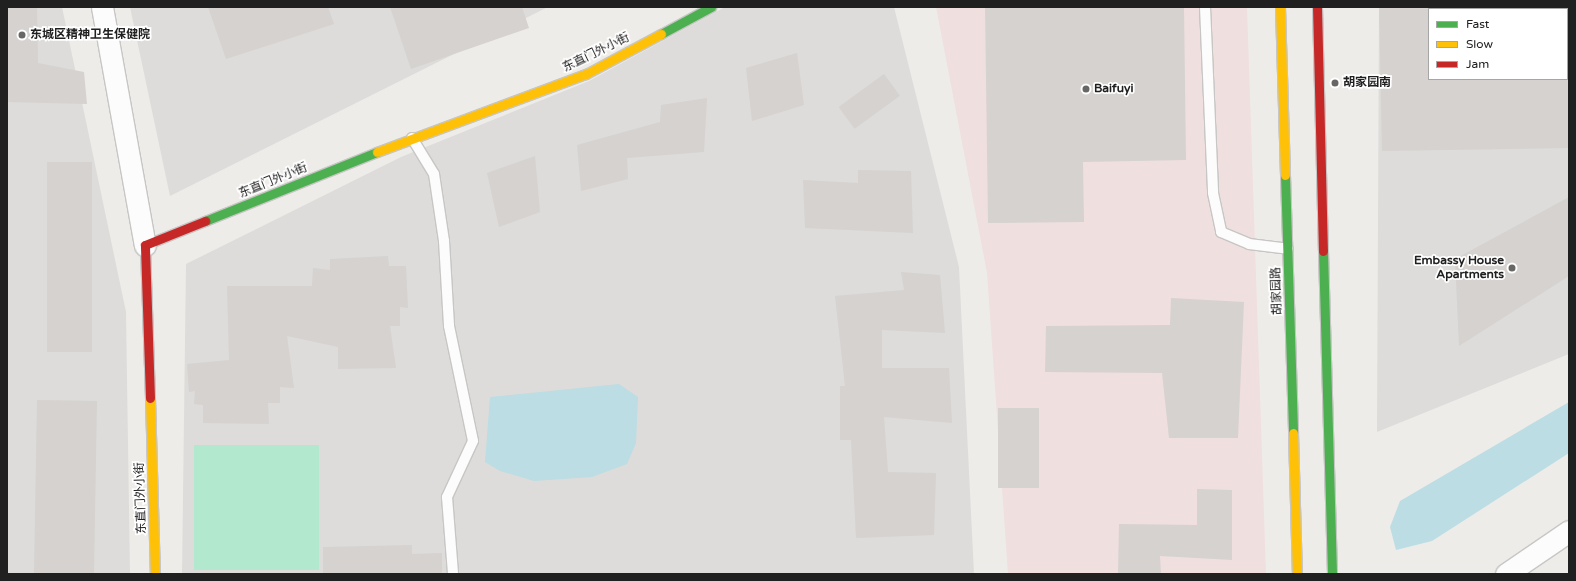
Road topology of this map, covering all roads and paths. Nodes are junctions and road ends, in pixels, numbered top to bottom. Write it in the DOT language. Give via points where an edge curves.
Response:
graph roads {
  1 [pos="102,7"];
  2 [pos="711,7"];
  3 [pos="1206,7"];
  4 [pos="1280,7"];
  5 [pos="1317,7"];
  6 [pos="412,138"];
  7 [pos="145,245"];
  8 [pos="1288,249"];
  9 [pos="1569,531"];
  10 [pos="155,574"];
  11 [pos="453,574"];
  12 [pos="1297,574"];
  13 [pos="1332,574"];
  14 [pos="1506,574"];
  1 -- 7 [label="street"];
  2 -- 6 [label="street, 东直门外小街" via="586,74"];
  3 -- 8 [label="lane" via="1213,193 1221,232 1249,244"];
  4 -- 8 [label="street, 胡家园路"];
  5 -- 13 [label="street"];
  6 -- 7 [label="street, 东直门外小街"];
  6 -- 11 [label="lane" via="434,174 444,241 449,326 473,441 447,497"];
  7 -- 10 [label="street, 东直门外小街"];
  8 -- 12 [label="street, 胡家园路"];
  9 -- 14 [label="street"];
}
